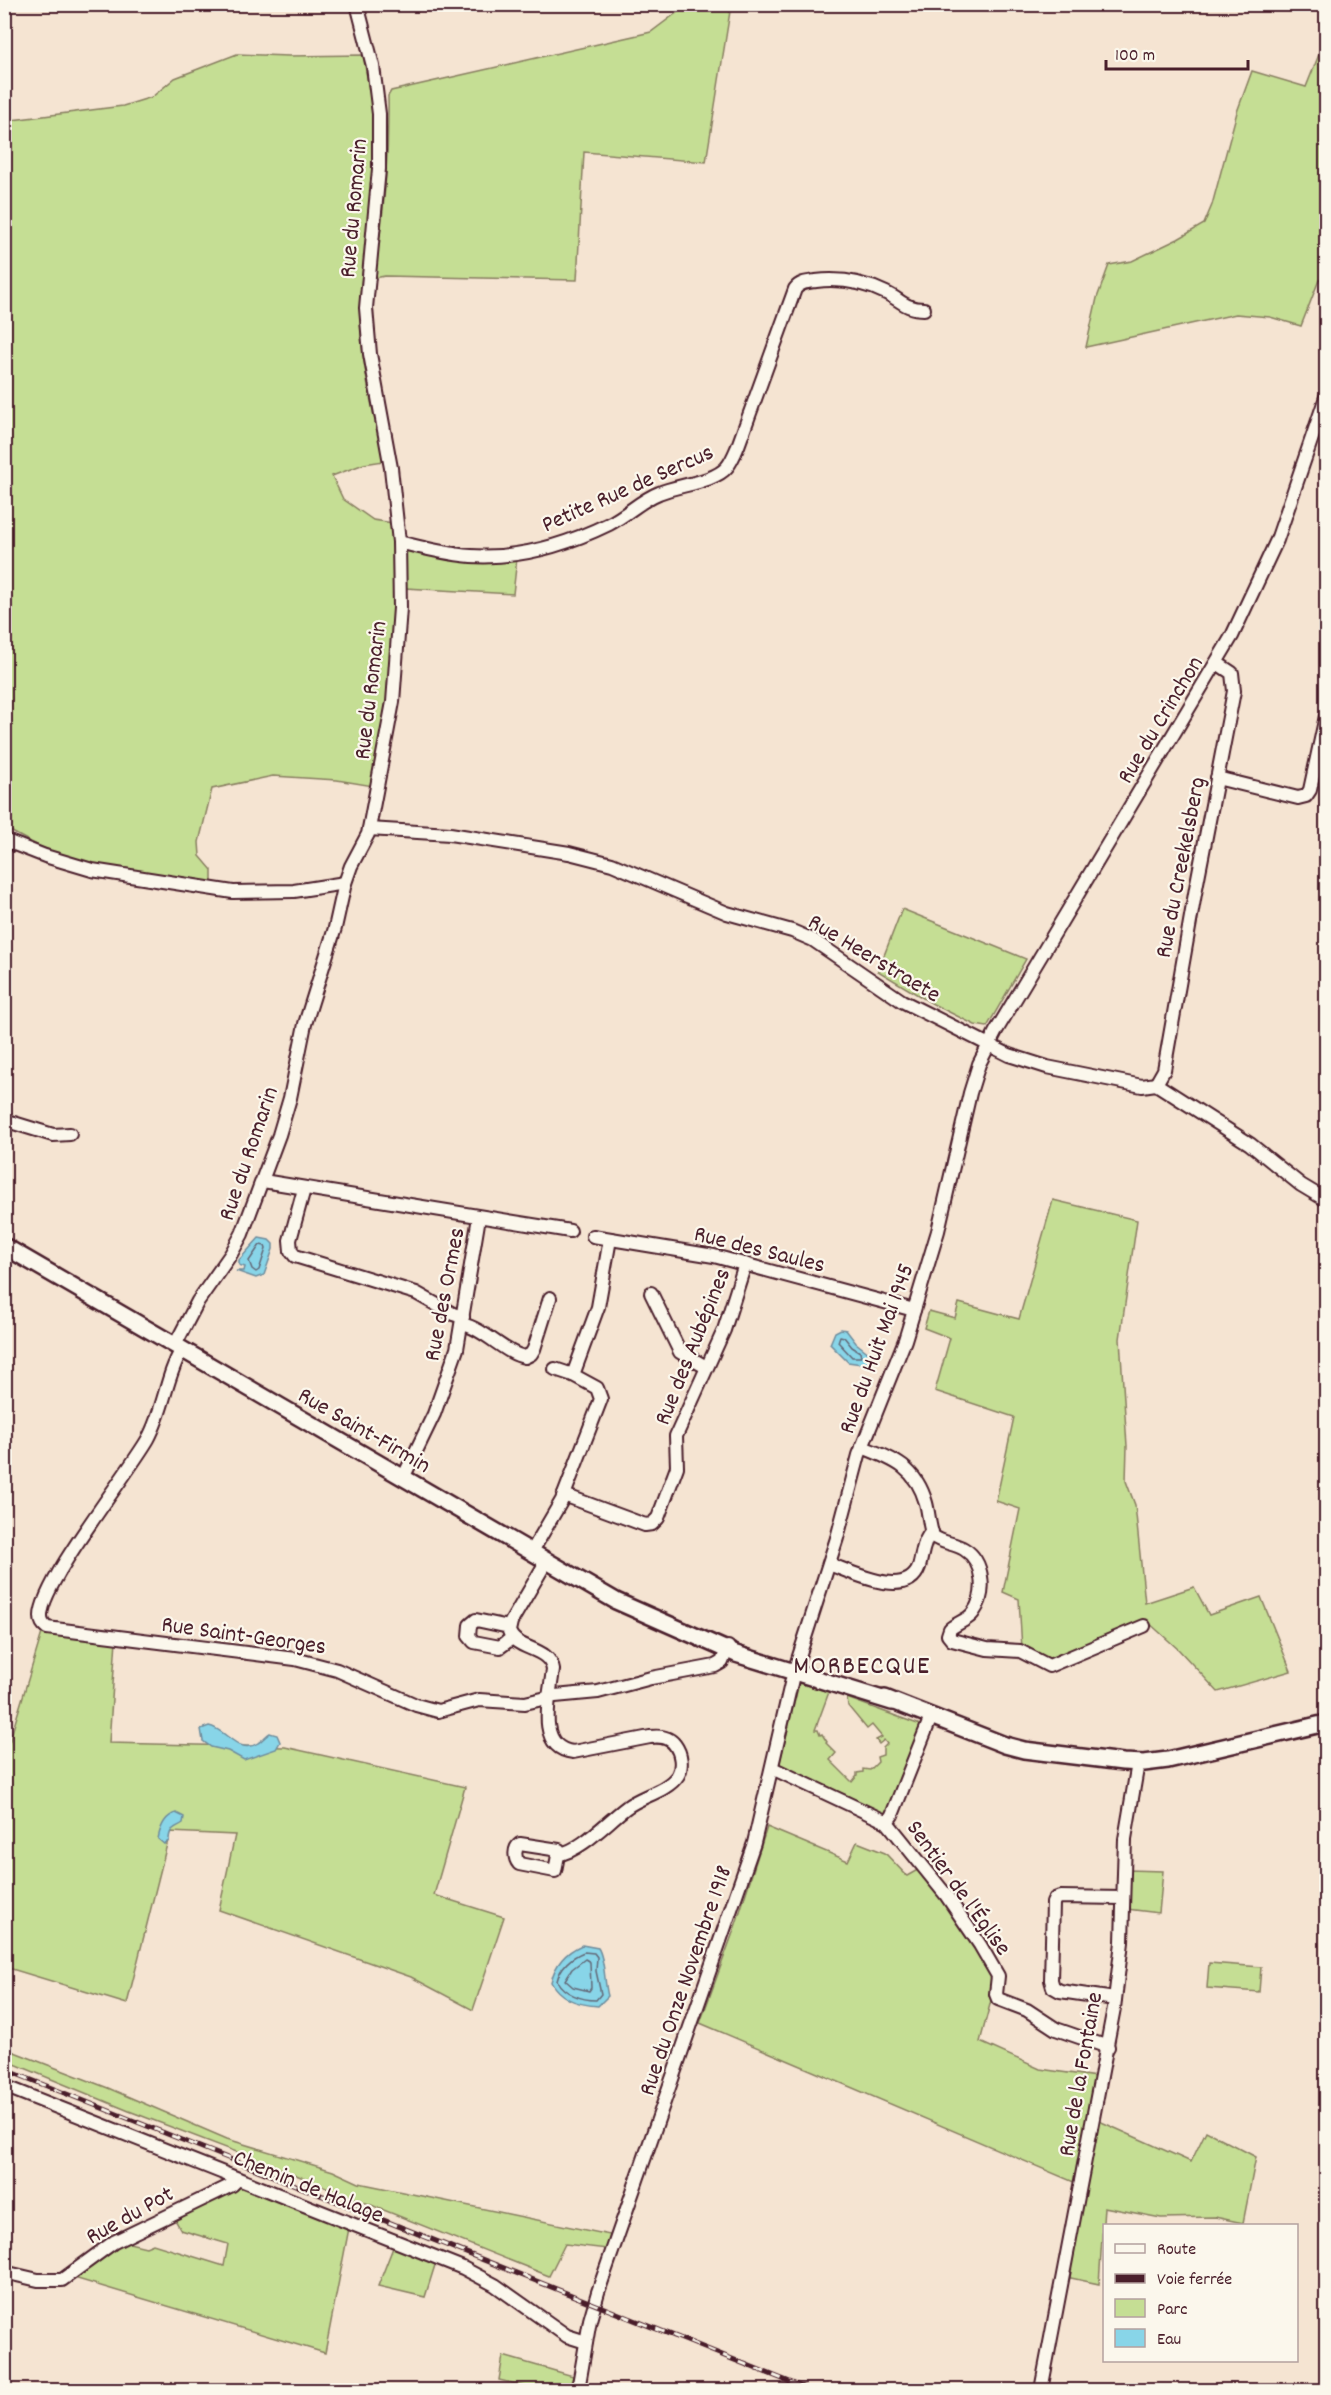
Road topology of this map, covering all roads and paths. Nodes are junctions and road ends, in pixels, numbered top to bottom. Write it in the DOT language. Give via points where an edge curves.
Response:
graph roads {
  1 [pos="357,4"];
  2 [pos="924,309"];
  3 [pos="1326,397"];
  4 [pos="399,543"];
  5 [pos="1217,663"];
  6 [pos="1326,716"];
  7 [pos="1217,777"];
  8 [pos="369,829"];
  9 [pos="4,840"];
  10 [pos="345,883"];
  11 [pos="989,1045"];
  12 [pos="1156,1084"];
  13 [pos="4,1120"];
  14 [pos="70,1134"];
  15 [pos="263,1181"];
  16 [pos="304,1189"];
  17 [pos="1326,1200"];
  18 [pos="479,1217"];
  19 [pos="570,1232"];
  20 [pos="593,1236"];
  21 [pos="610,1239"];
  22 [pos="4,1246"];
  23 [pos="746,1264"];
  24 [pos="651,1293"];
  25 [pos="550,1298"];
  26 [pos="914,1310"];
  27 [pos="463,1320"];
  28 [pos="179,1347"];
  29 [pos="706,1367"];
  30 [pos="555,1369"];
  31 [pos="573,1375"];
  32 [pos="862,1447"];
  33 [pos="403,1478"];
  34 [pos="564,1495"];
  35 [pos="932,1532"];
  36 [pos="531,1553"];
  37 [pos="546,1562"];
  38 [pos="829,1564"];
  39 [pos="1144,1626"];
  40 [pos="728,1649"];
  41 [pos="795,1669"];
  42 [pos="550,1697"];
  43 [pos="931,1717"];
  44 [pos="1326,1723"];
  45 [pos="1138,1763"];
  46 [pos="772,1768"];
  47 [pos="887,1822"];
  48 [pos="559,1854"];
  49 [pos="1123,1898"];
  50 [pos="1115,1999"];
  51 [pos="1108,2047"];
  52 [pos="4,2086"];
  53 [pos="238,2179"];
  54 [pos="4,2272"];
  55 [pos="586,2342"];
  56 [pos="578,2391"];
  57 [pos="1041,2391"];
  1 -- 4 [label="street, Rue du Romarin" via="373,66 380,129 367,330 391,468"];
  2 -- 4 [label="street, Petite Rue de Sercus" via="908,308 889,294 859,282 801,283 795,289 732,460 723,471 659,493 600,528 530,552 470,556"];
  3 -- 5 [label="street, Rue du Crinchon" via="1274,546"];
  4 -- 8 [label="street, Rue du Romarin" via="395,685"];
  5 -- 7 [label="street, Rue du Creekelsberg" via="1232,673 1235,686"];
  5 -- 11 [label="street, Rue du Crinchon"];
  6 -- 7 [label="street" via="1306,796 1298,798"];
  7 -- 12 [label="street, Rue du Creekelsberg" via="1164,1070"];
  8 -- 10 [label="street, Rue du Romarin"];
  8 -- 11 [label="street, Rue Heerstraete" via="450,834 569,852 612,864 728,913 807,937 902,1001"];
  9 -- 10 [label="street" via="92,870 224,891 277,892"];
  10 -- 15 [label="street, Rue du Romarin" via="305,1024 287,1108"];
  11 -- 12 [label="street, Rue Heerstraete" via="1047,1067 1142,1086"];
  11 -- 26 [label="street, Rue du Huit Mai 1945" via="970,1093 938,1231"];
  12 -- 17 [label="street" via="1250,1144"];
  13 -- 14 [label="street" via="53,1136"];
  15 -- 16 [label="street"];
  15 -- 28 [label="street, Rue du Romarin" via="235,1247 203,1294"];
  16 -- 18 [label="street"];
  16 -- 27 [label="street" via="290,1240 295,1257 416,1293"];
  18 -- 19 [label="street"];
  18 -- 27 [label="street, Rue des Ormes"];
  20 -- 21 [label="street, Rue des Saules"];
  21 -- 23 [label="street, Rue des Saules"];
  21 -- 31 [label="street" via="598,1307"];
  22 -- 28 [label="main road, Rue Saint-Firmin"];
  23 -- 26 [label="street, Rue des Saules"];
  23 -- 29 [label="street, Rue des Aubépines" via="724,1330"];
  24 -- 29 [label="street" via="680,1352"];
  25 -- 27 [label="street" via="534,1349 525,1357"];
  26 -- 32 [label="street, Rue du Huit Mai 1945"];
  27 -- 33 [label="street, Rue des Ormes" via="437,1407"];
  28 -- 33 [label="main road, Rue Saint-Firmin"];
  28 -- 42 [label="street, Rue Saint-Georges" via="159,1418 51,1587 41,1611 44,1626 295,1659 337,1670 433,1710 479,1700 520,1704"];
  29 -- 34 [label="street, Rue des Aubépines" via="676,1436 677,1467 654,1522 643,1524"];
  30 -- 31 [label="street"];
  31 -- 34 [label="street" via="597,1388 601,1396"];
  32 -- 35 [label="street" via="896,1460 913,1476 923,1494"];
  32 -- 38 [label="street, Rue du Huit Mai 1945"];
  33 -- 36 [label="main road, Rue Saint-Firmin"];
  34 -- 36 [label="street"];
  35 -- 38 [label="street" via="917,1572 909,1579 880,1582"];
  35 -- 39 [label="street" via="938,1540 969,1553 982,1577 975,1610 950,1629 952,1641 1020,1651 1043,1664 1054,1665"];
  36 -- 37 [label="main road, Rue Saint-Firmin"];
  37 -- 40 [label="main road, Rue Saint-Firmin" via="616,1601"];
  37 -- 42 [label="street" via="511,1632 551,1661"];
  38 -- 41 [label="street, Rue du Huit Mai 1945"];
  40 -- 41 [label="main road, Rue Saint-Firmin"];
  40 -- 42 [label="street, Rue Saint-Georges" via="722,1662 715,1666 598,1692"];
  41 -- 43 [label="main road, Rue Saint-Firmin" via="822,1673"];
  41 -- 46 [label="street, Rue du Onze Novembre 1918"];
  42 -- 48 [label="street" via="549,1734 560,1749 584,1751 659,1736 673,1742 681,1760 672,1782 628,1806 572,1850"];
  43 -- 45 [label="main road, Rue Saint-Firmin" via="1024,1750"];
  43 -- 47 [label="street"];
  44 -- 45 [label="main road, Rue Saint-Firmin" via="1175,1759"];
  45 -- 49 [label="street, Rue de la Fontaine" via="1125,1839"];
  46 -- 47 [label="street"];
  46 -- 55 [label="street, Rue du Onze Novembre 1918" via="751,1852 595,2304"];
  47 -- 51 [label="street, Sentier de l'Église" via="946,1895 980,1945 998,1976 998,1999 1027,2010 1056,2030"];
  49 -- 50 [label="street, Rue de la Fontaine"];
  49 -- 50 [label="street" via="1060,1898 1053,1903 1053,1987"];
  50 -- 51 [label="street, Rue de la Fontaine"];
  51 -- 57 [label="street, Rue de la Fontaine"];
  52 -- 53 [label="street, Chemin de Halage"];
  53 -- 54 [label="street, Rue du Pot" via="114,2242 62,2280 38,2280"];
  53 -- 55 [label="street, Chemin de Halage" via="463,2268 495,2285 567,2336"];
  55 -- 56 [label="street, Rue du Onze Novembre 1918"];
}
